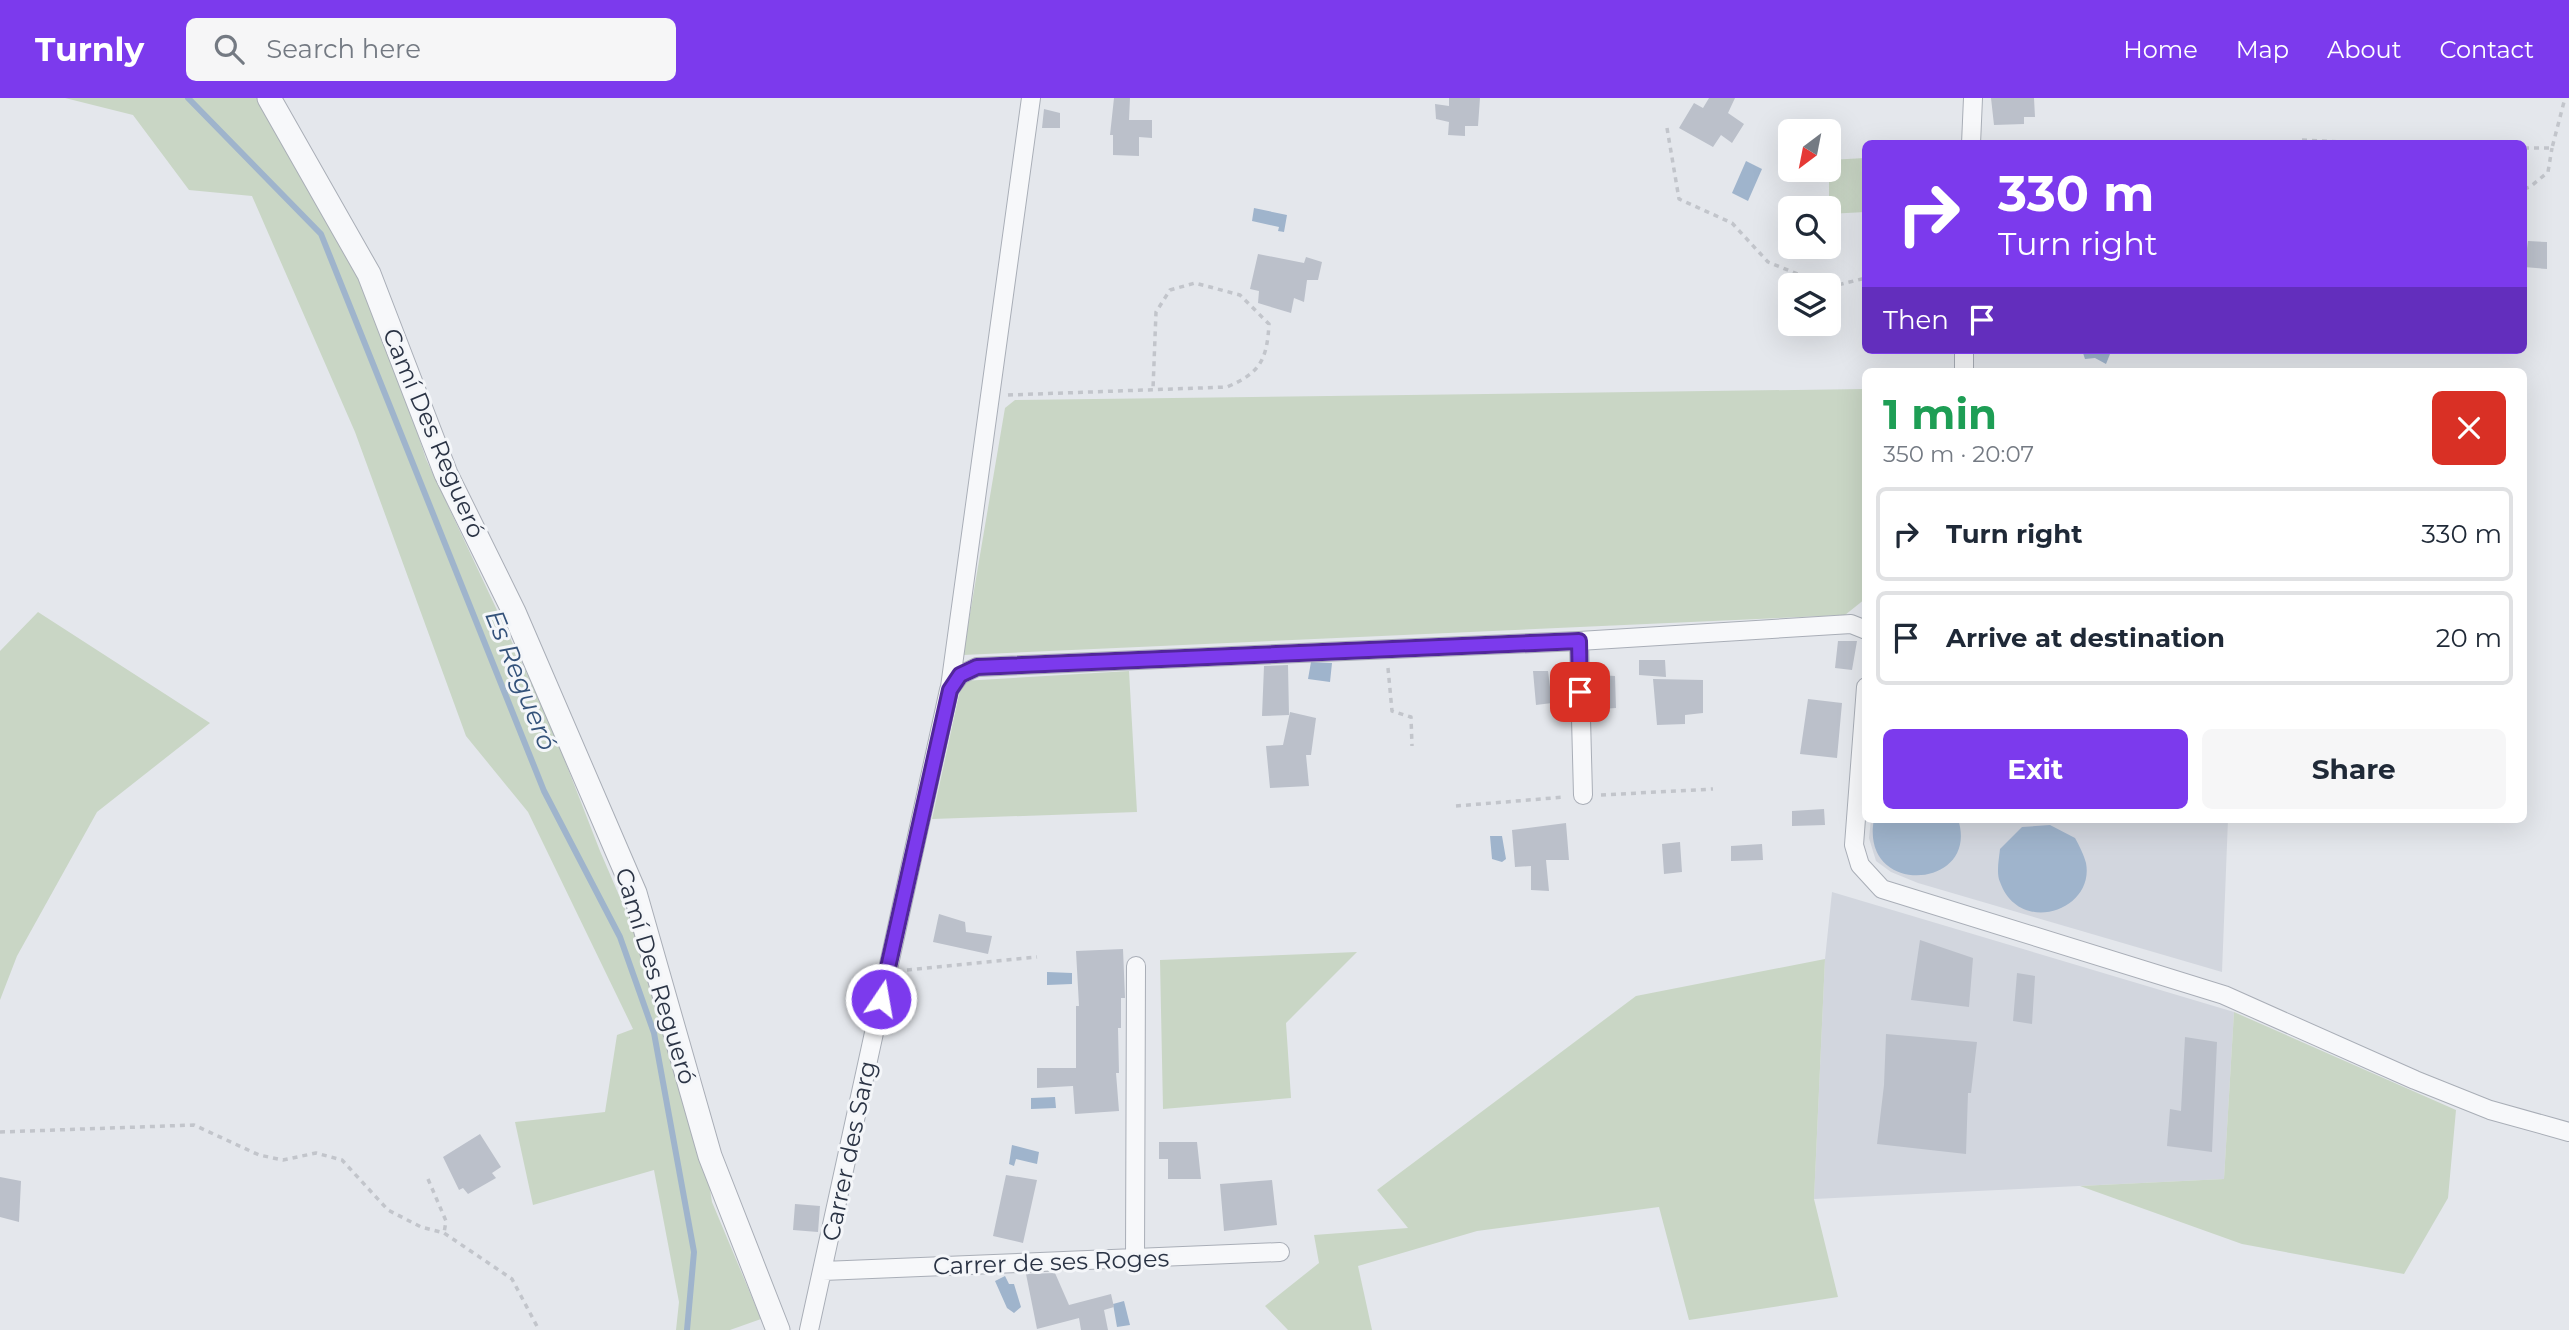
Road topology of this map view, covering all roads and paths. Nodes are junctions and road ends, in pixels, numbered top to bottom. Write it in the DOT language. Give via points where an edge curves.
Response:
graph roads {
  1 [pos="269,98"];
  2 [pos="1031,98"];
  3 [pos="1973,98"];
  4 [pos="2565,98"];
  5 [pos="1667,128"];
  6 [pos="1971,140"];
  7 [pos="2527,148"];
  8 [pos="2552,148"];
  9 [pos="2527,188"];
  10 [pos="1795,273"];
  11 [pos="1862,279"];
  12 [pos="1841,283"];
  13 [pos="1153,389"];
  14 [pos="992,397"];
  15 [pos="1862,625"];
  16 [pos="1579,641"];
  17 [pos="1386,649"];
  18 [pos="950,690"];
  19 [pos="1862,740"];
  20 [pos="1412,746"];
  21 [pos="1583,795"];
  22 [pos="1037,957"];
  23 [pos="1136,967"];
  24 [pos="886,972"];
  25 [pos="0,1132"];
  26 [pos="2569,1132"];
  27 [pos="428,1179"];
  28 [pos="444,1233"];
  29 [pos="1280,1252"];
  30 [pos="1135,1259"];
  31 [pos="823,1271"];
  32 [pos="540,1330"];
  33 [pos="778,1330"];
  34 [pos="809,1330"];
  1 -- 33 [label="street, Camí Des Regueró" via="369,274 446,474 514,612 635,893 710,1156"];
  2 -- 14 [label="street, Carrer des Sarg"];
  3 -- 6 [label="street"];
  4 -- 8 [label="path"];
  5 -- 10 [label="path" via="1679,199 1732,223 1768,262"];
  7 -- 8 [label="path"];
  8 -- 9 [label="path" via="2548,172"];
  11 -- 12 [label="path"];
  13 -- 13 [label="path" via="1227,387 1252,376 1267,351 1269,324 1240,295 1195,283 1170,290 1156,312"];
  13 -- 14 [label="path"];
  14 -- 18 [label="street, Carrer des Sarg"];
  15 -- 16 [label="street"];
  16 -- 17 [label="street"];
  16 -- 21 [label="street"];
  17 -- 18 [label="street" via="977,667 960,675"];
  17 -- 20 [label="path" via="1392,711 1411,717"];
  18 -- 24 [label="street, Carrer des Sarg"];
  19 -- 26 [label="street" via="1854,845 1860,865 1882,889 2224,995 2490,1110"];
  22 -- 24 [label="path"];
  23 -- 30 [label="street"];
  24 -- 31 [label="street, Carrer des Sarg"];
  25 -- 28 [label="path" via="194,1125 259,1155 283,1160 316,1153 342,1160 388,1210"];
  27 -- 28 [label="path" via="446,1221"];
  28 -- 32 [label="path" via="512,1279"];
  29 -- 30 [label="street, Carrer de ses Roges"];
  30 -- 31 [label="street, Carrer de ses Roges"];
  31 -- 34 [label="street, Carrer des Sarg"];
}
